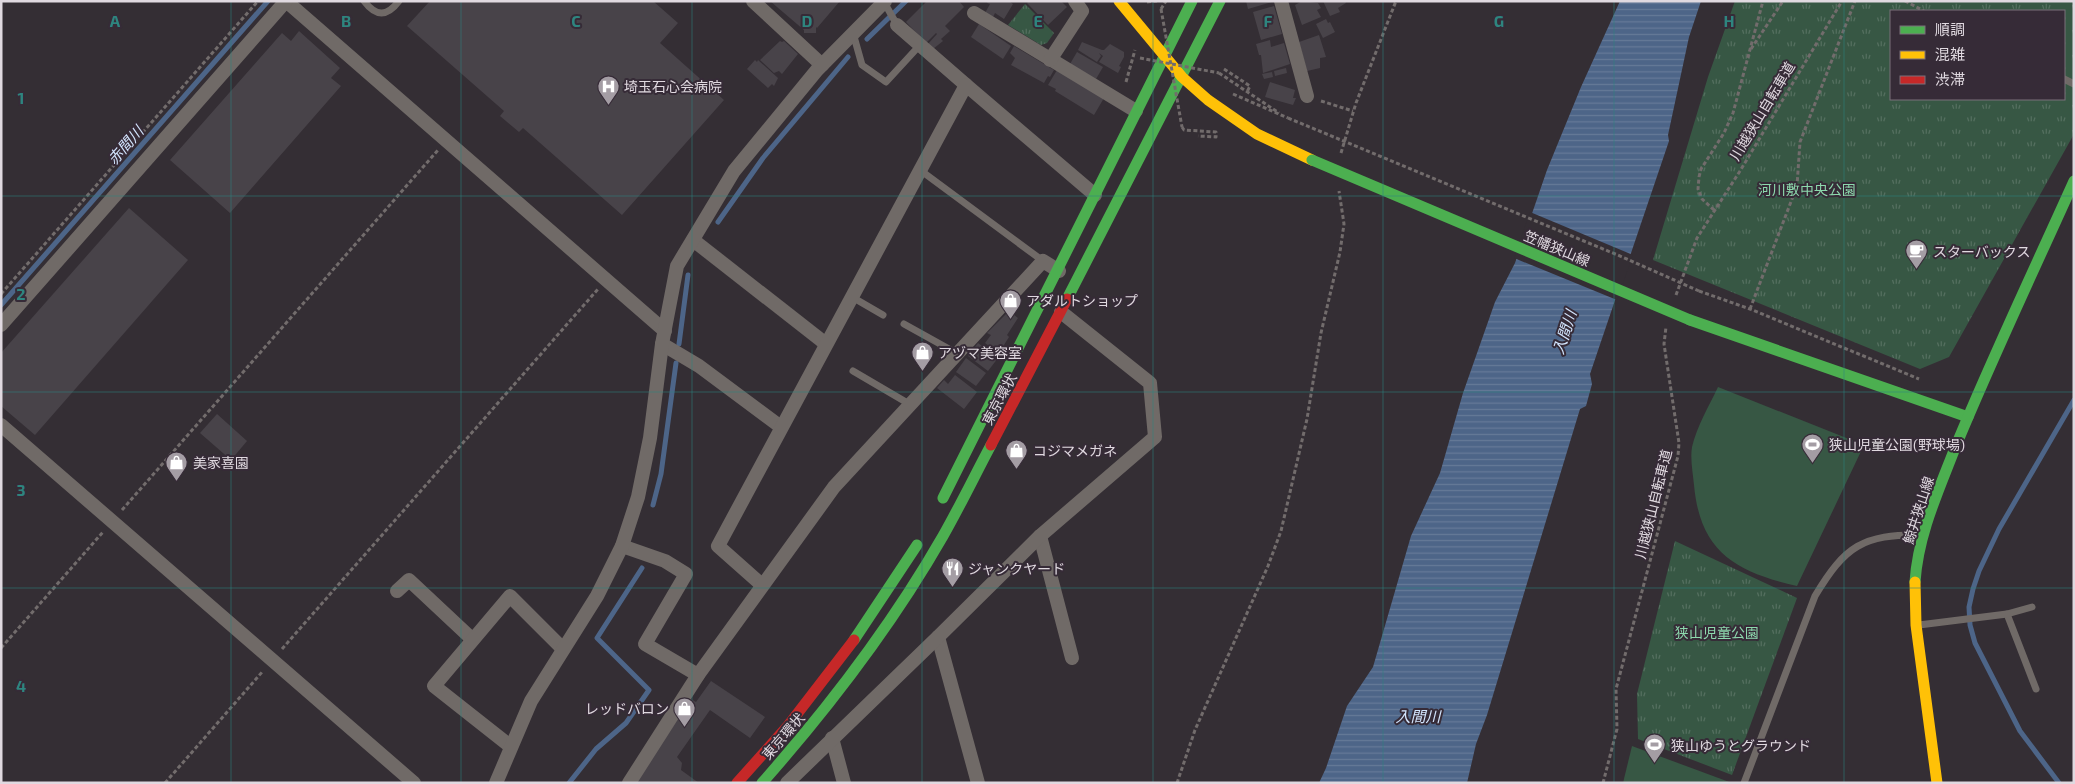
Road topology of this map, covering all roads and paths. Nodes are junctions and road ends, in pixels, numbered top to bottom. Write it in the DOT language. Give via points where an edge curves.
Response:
graph roads {
  1 [pos="258,1"];
  2 [pos="286,1"];
  3 [pos="364,1"];
  4 [pos="399,1"];
  5 [pos="753,1"];
  6 [pos="1075,1"];
  7 [pos="1119,1"];
  8 [pos="1157,1"];
  9 [pos="1166,1"];
  10 [pos="1192,1"];
  11 [pos="1220,1"];
  12 [pos="1396,1"];
  13 [pos="1763,1"];
  14 [pos="1783,1"];
  15 [pos="1842,1"];
  16 [pos="1855,1"];
  17 [pos="1905,1"];
  18 [pos="885,2"];
  19 [pos="1147,2"];
  20 [pos="1283,2"];
  21 [pos="1911,3"];
  22 [pos="1922,10"];
  23 [pos="974,13"];
  24 [pos="897,25"];
  25 [pos="853,33"];
  26 [pos="920,45"];
  27 [pos="1750,51"];
  28 [pos="1164,54"];
  29 [pos="1140,58"];
  30 [pos="1050,60"];
  31 [pos="822,65"];
  32 [pos="1170,65"];
  33 [pos="1224,69"];
  34 [pos="1182,77"];
  35 [pos="966,85"];
  36 [pos="1247,92"];
  37 [pos="1307,96"];
  38 [pos="1208,100"];
  39 [pos="1136,111"];
  40 [pos="1353,111"];
  41 [pos="1288,118"];
  42 [pos="1198,136"];
  43 [pos="447,139"];
  44 [pos="1340,157"];
  45 [pos="920,170"];
  46 [pos="2073,183"];
  47 [pos="1337,184"];
  48 [pos="1095,195"];
  49 [pos="1714,210"];
  50 [pos="693,240"];
  51 [pos="1043,261"];
  52 [pos="1058,271"];
  53 [pos="607,280"];
  54 [pos="1,294"];
  55 [pos="852,297"];
  56 [pos="1673,304"];
  57 [pos="1750,309"];
  58 [pos="1061,312"];
  59 [pos="883,315"];
  60 [pos="1667,322"];
  61 [pos="904,324"];
  62 [pos="1,325"];
  63 [pos="663,337"];
  64 [pos="826,344"];
  65 [pos="958,354"];
  66 [pos="853,371"];
  67 [pos="1925,382"];
  68 [pos="911,405"];
  69 [pos="1968,418"];
  70 [pos="1,424"];
  71 [pos="781,427"];
  72 [pos="938,509"];
  73 [pos="113,520"];
  74 [pos="924,534"];
  75 [pos="1923,535"];
  76 [pos="1040,536"];
  77 [pos="622,546"];
  78 [pos="762,585"];
  79 [pos="397,591"];
  80 [pos="2032,607"];
  81 [pos="2007,614"];
  82 [pos="1916,625"];
  83 [pos="938,637"];
  84 [pos="472,639"];
  85 [pos="1,648"];
  86 [pos="563,649"];
  87 [pos="1072,658"];
  88 [pos="273,660"];
  89 [pos="698,675"];
  90 [pos="2036,689"];
  91 [pos="832,738"];
  92 [pos="510,746"];
  93 [pos="165,783"];
  94 [pos="414,783"];
  95 [pos="496,783"];
  96 [pos="629,783"];
  97 [pos="737,783"];
  98 [pos="762,783"];
  99 [pos="787,783"];
  100 [pos="844,783"];
  101 [pos="978,783"];
  102 [pos="1177,783"];
  103 [pos="1603,783"];
  104 [pos="1744,783"];
  105 [pos="1937,783"];
  1 -- 54 [label="path"];
  2 -- 43 [label="street"];
  2 -- 62 [label="street"];
  3 -- 4 [label="lane" via="374,12 385,13"];
  5 -- 31 [label="street"];
  6 -- 30 [label="street" via="1082,11"];
  7 -- 28 [label="main road, 笠幡狭山線"];
  8 -- 19 [label="path"];
  9 -- 32 [label="path, bridge" via="1161,9"];
  10 -- 28 [label="main road, 東京環状"];
  11 -- 34 [label="main road, 東京環状"];
  12 -- 40 [label="path"];
  13 -- 27 [label="path"];
  14 -- 27 [label="path"];
  15 -- 49 [label="path, 川越狭山自転車道"];
  16 -- 57 [label="path" via="1800,142 1797,186"];
  17 -- 21 [label="path"];
  18 -- 24 [label="lane"];
  18 -- 25 [label="street"];
  20 -- 37 [label="street"];
  21 -- 22 [label="path"];
  23 -- 30 [label="street"];
  24 -- 26 [label="street"];
  25 -- 26 [label="lane" via="862,65 886,82"];
  25 -- 31 [label="street"];
  26 -- 35 [label="street"];
  27 -- 49 [label="path" via="1733,113 1699,177 1698,189 1702,200"];
  28 -- 34 [label="main road, 笠幡狭山線"];
  28 -- 39 [label="main road, 東京環状"];
  29 -- 32 [label="path, bridge"];
  30 -- 39 [label="street"];
  31 -- 50 [label="street" via="734,171"];
  32 -- 36 [label="path, bridge" via="1218,73"];
  32 -- 42 [label="path, bridge" via="1184,130 1216,132 1216,137"];
  33 -- 36 [label="path" via="1250,86"];
  34 -- 38 [label="main road, 笠幡狭山線"];
  34 -- 58 [label="main road, 東京環状"];
  35 -- 45 [label="street"];
  35 -- 48 [label="street"];
  36 -- 41 [label="path"];
  37 -- 40 [label="path"];
  38 -- 41 [label="path" via="1227,91"];
  38 -- 69 [label="main road, 笠幡狭山線, bridge" via="1257,134 1312,160 1690,320"];
  39 -- 48 [label="main road, 東京環状"];
  40 -- 44 [label="path"];
  41 -- 57 [label="path, bridge" via="1699,291"];
  43 -- 53 [label="street"];
  43 -- 73 [label="path"];
  45 -- 51 [label="lane"];
  45 -- 55 [label="street"];
  46 -- 69 [label="main road, 鯨井狭山線"];
  47 -- 102 [label="path" via="1344,224 1340,252 1281,531 1265,575 1195,730"];
  48 -- 52 [label="main road, 東京環状"];
  49 -- 56 [label="path, 川越狭山自転車道" via="1697,238"];
  50 -- 63 [label="street" via="677,266"];
  50 -- 64 [label="street"];
  51 -- 52 [label="street"];
  51 -- 65 [label="street"];
  52 -- 72 [label="main road, 東京環状"];
  53 -- 63 [label="street"];
  53 -- 88 [label="path"];
  55 -- 59 [label="lane"];
  55 -- 64 [label="street"];
  57 -- 67 [label="path"];
  58 -- 76 [label="street" via="1150,383 1155,437"];
  58 -- 98 [label="main road, 東京環状" via="915,584 839,693"];
  60 -- 103 [label="path, 川越狭山自転車道" via="1664,344 1679,443 1678,456 1616,689 1617,729"];
  61 -- 65 [label="lane"];
  63 -- 71 [label="street"];
  63 -- 77 [label="street" via="650,438 638,497"];
  64 -- 71 [label="street"];
  65 -- 68 [label="street"];
  66 -- 68 [label="lane"];
  68 -- 78 [label="street" via="834,487"];
  69 -- 75 [label="main road, 鯨井狭山線"];
  70 -- 73 [label="street"];
  71 -- 78 [label="street" via="718,546"];
  73 -- 85 [label="path"];
  73 -- 88 [label="street"];
  74 -- 97 [label="main road, 東京環状" via="867,623"];
  75 -- 82 [label="main road, 鯨井狭山線" via="1916,566"];
  75 -- 104 [label="lane" via="1901,535 1862,542 1825,579 1815,596"];
  76 -- 83 [label="street"];
  76 -- 87 [label="street"];
  77 -- 86 [label="street" via="598,596"];
  77 -- 89 [label="street" via="665,561 686,574 645,644"];
  78 -- 89 [label="street"];
  79 -- 84 [label="street" via="408,580"];
  80 -- 81 [label="lane"];
  81 -- 82 [label="lane"];
  81 -- 90 [label="lane"];
  82 -- 105 [label="main road, 鯨井狭山線"];
  83 -- 91 [label="street"];
  83 -- 101 [label="street"];
  84 -- 86 [label="street" via="510,596"];
  84 -- 92 [label="street" via="434,686"];
  86 -- 92 [label="street" via="531,700"];
  88 -- 93 [label="path"];
  88 -- 94 [label="street"];
  89 -- 96 [label="street"];
  91 -- 99 [label="street"];
  91 -- 100 [label="street"];
  92 -- 95 [label="street"];
}
